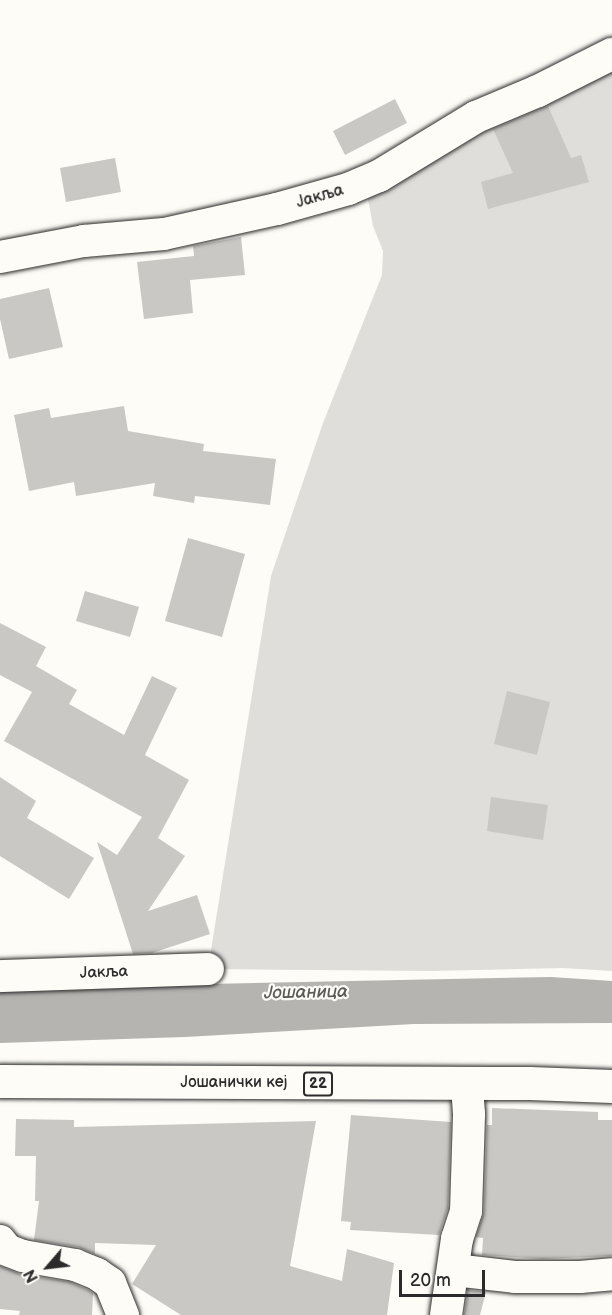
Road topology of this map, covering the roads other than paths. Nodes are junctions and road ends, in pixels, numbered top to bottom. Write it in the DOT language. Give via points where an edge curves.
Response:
graph roads {
  1 [pos="612,54"];
  2 [pos="0,257"];
  3 [pos="207,969"];
  4 [pos="0,976"];
  5 [pos="0,1081"];
  6 [pos="467,1083"];
  7 [pos="612,1086"];
  8 [pos="0,1241"];
  9 [pos="454,1270"];
  10 [pos="612,1274"];
  11 [pos="123,1315"];
  12 [pos="446,1315"];
  1 -- 2 [label="street, Јакља" via="476,117 379,176 348,189 164,234 84,241"];
  3 -- 4 [label="street, Јакља"];
  5 -- 6 [label="main road, Јошанички кеј / 22"];
  6 -- 7 [label="main road, Јошанички кеј / 22"];
  6 -- 9 [label="street" via="466,1211 457,1239"];
  8 -- 11 [label="street" via="7,1250 23,1256 75,1265 97,1274 110,1283"];
  9 -- 10 [label="street" via="516,1276"];
  9 -- 12 [label="street"];
}
